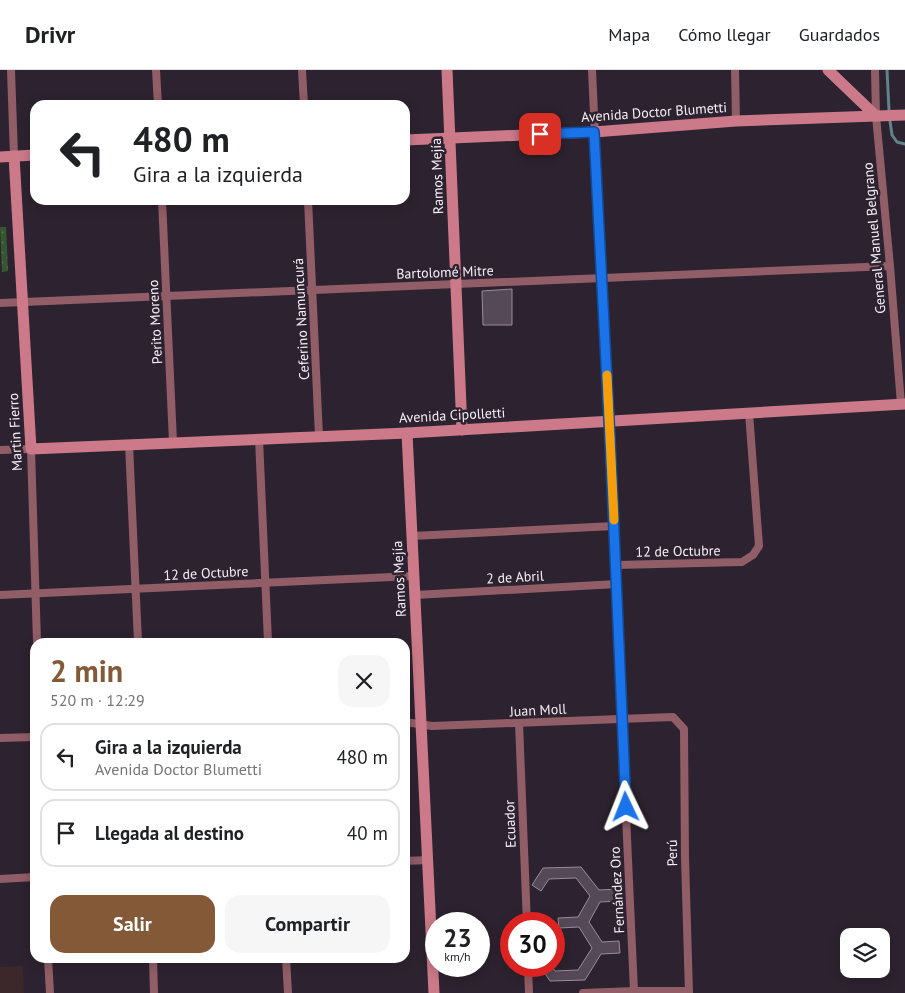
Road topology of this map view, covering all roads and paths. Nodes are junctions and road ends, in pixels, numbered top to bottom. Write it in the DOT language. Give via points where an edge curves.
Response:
graph roads {
  1 [pos="11,70"];
  2 [pos="156,70"];
  3 [pos="302,70"];
  4 [pos="447,70"];
  5 [pos="592,70"];
  6 [pos="735,70"];
  7 [pos="828,70"];
  8 [pos="875,70"];
  9 [pos="158,100"];
  10 [pos="304,100"];
  11 [pos="905,115"];
  12 [pos="876,116"];
  13 [pos="736,121"];
  14 [pos="594,132"];
  15 [pos="450,138"];
  16 [pos="410,140"];
  17 [pos="30,155"];
  18 [pos="14,156"];
  19 [pos="0,157"];
  20 [pos="162,205"];
  21 [pos="308,205"];
  22 [pos="890,266"];
  23 [pos="602,278"];
  24 [pos="456,284"];
  25 [pos="313,290"];
  26 [pos="166,296"];
  27 [pos="23,302"];
  28 [pos="0,303"];
  29 [pos="903,404"];
  30 [pos="749,413"];
  31 [pos="609,421"];
  32 [pos="462,430"];
  33 [pos="407,433"];
  34 [pos="319,436"];
  35 [pos="259,439"];
  36 [pos="173,442"];
  37 [pos="130,444"];
  38 [pos="31,449"];
  39 [pos="0,450"];
  40 [pos="614,526"];
  41 [pos="412,536"];
  42 [pos="616,565"];
  43 [pos="414,576"];
  44 [pos="266,582"];
  45 [pos="616,584"];
  46 [pos="136,588"];
  47 [pos="36,593"];
  48 [pos="0,595"];
  49 [pos="415,595"];
  50 [pos="37,638"];
  51 [pos="138,638"];
  52 [pos="268,638"];
  53 [pos="673,717"];
  54 [pos="622,718"];
  55 [pos="410,722"];
  56 [pos="422,723"];
  57 [pos="519,723"];
  58 [pos="30,737"];
  59 [pos="0,738"];
  60 [pos="428,860"];
  61 [pos="410,861"];
  62 [pos="30,877"];
  63 [pos="0,879"];
  64 [pos="527,912"];
  65 [pos="48,963"];
  66 [pos="153,963"];
  67 [pos="286,963"];
  68 [pos="528,977"];
  69 [pos="634,991"];
  70 [pos="614,992"];
  71 [pos="689,992"];
  72 [pos="50,993"];
  73 [pos="154,993"];
  74 [pos="288,993"];
  75 [pos="434,993"];
  76 [pos="529,993"];
  77 [pos="582,993"];
  1 -- 18 [label="street, Martin Fierro"];
  2 -- 9 [label="street"];
  3 -- 10 [label="street"];
  4 -- 15 [label="street, Ramos Mejía"];
  5 -- 14 [label="street, Fernández Oro"];
  6 -- 13 [label="street"];
  7 -- 12 [label="street"];
  8 -- 12 [label="street, General Manuel Belgrano"];
  11 -- 12 [label="street, Avenida Doctor Blumetti"];
  12 -- 13 [label="street, Avenida Doctor Blumetti"];
  12 -- 22 [label="street, General Manuel Belgrano"];
  13 -- 14 [label="street, Avenida Doctor Blumetti"];
  14 -- 15 [label="street, Avenida Doctor Blumetti"];
  14 -- 23 [label="street, Fernández Oro"];
  15 -- 16 [label="street, Avenida Doctor Blumetti"];
  15 -- 24 [label="street, Ramos Mejía"];
  17 -- 18 [label="street"];
  18 -- 19 [label="street"];
  18 -- 27 [label="street, Martin Fierro"];
  20 -- 26 [label="street, Perito Moreno"];
  21 -- 25 [label="street, Ceferino Namuncurá"];
  22 -- 23 [label="street, Bartolomé Mitre"];
  22 -- 29 [label="street, General Manuel Belgrano"];
  23 -- 24 [label="street, Bartolomé Mitre"];
  23 -- 31 [label="street, Fernández Oro"];
  24 -- 25 [label="street, Bartolomé Mitre"];
  24 -- 32 [label="street, Ramos Mejía"];
  25 -- 26 [label="street, Bartolomé Mitre"];
  25 -- 34 [label="street, Ceferino Namuncurá"];
  26 -- 27 [label="street, Bartolomé Mitre"];
  26 -- 36 [label="street, Perito Moreno"];
  27 -- 28 [label="street, Bartolomé Mitre"];
  27 -- 38 [label="street, Martin Fierro"];
  29 -- 30 [label="street, Avenida Cipolletti"];
  30 -- 31 [label="street, Avenida Cipolletti"];
  30 -- 42 [label="street, 12 de Octubre" via="759,546 753,555 742,562"];
  31 -- 32 [label="street, Avenida Cipolletti"];
  31 -- 40 [label="street, Fernández Oro"];
  32 -- 33 [label="street, Avenida Cipolletti"];
  33 -- 34 [label="street, Avenida Cipolletti"];
  33 -- 41 [label="street, Ramos Mejía"];
  34 -- 35 [label="street, Avenida Cipolletti"];
  35 -- 36 [label="street, Avenida Cipolletti"];
  35 -- 44 [label="street"];
  36 -- 37 [label="street, Avenida Cipolletti"];
  37 -- 38 [label="street, Avenida Cipolletti"];
  37 -- 46 [label="street"];
  38 -- 39 [label="street, Avenida Cipolletti"];
  38 -- 47 [label="street, Martin Fierro"];
  40 -- 41 [label="street"];
  40 -- 42 [label="street, Fernández Oro"];
  41 -- 43 [label="street, Ramos Mejía"];
  42 -- 45 [label="street, Fernández Oro"];
  43 -- 44 [label="street, 12 de Octubre"];
  43 -- 49 [label="street, Ramos Mejía"];
  44 -- 46 [label="street, 12 de Octubre"];
  44 -- 52 [label="street"];
  45 -- 49 [label="street, 2 de Abril"];
  45 -- 54 [label="street, Fernández Oro"];
  46 -- 47 [label="street, 12 de Octubre"];
  46 -- 51 [label="street"];
  47 -- 48 [label="street, 12 de Octubre"];
  47 -- 50 [label="street, Martin Fierro"];
  49 -- 56 [label="street, Ramos Mejía"];
  53 -- 54 [label="street, Juan Moll"];
  53 -- 71 [label="street, Perú" via="684,729"];
  54 -- 57 [label="street, Juan Moll"];
  54 -- 69 [label="street, Fernández Oro"];
  55 -- 56 [label="street, Juan Moll"];
  56 -- 57 [label="street, Juan Moll" via="432,726"];
  56 -- 60 [label="street, Ramos Mejía"];
  57 -- 64 [label="street, Ecuador"];
  58 -- 59 [label="street"];
  60 -- 61 [label="street"];
  60 -- 75 [label="street, Ramos Mejía"];
  62 -- 63 [label="street"];
  65 -- 72 [label="street"];
  66 -- 73 [label="street"];
  67 -- 74 [label="street"];
  68 -- 76 [label="street"];
  69 -- 70 [label="street"];
  69 -- 71 [label="street"];
  70 -- 77 [label="street"];
}
